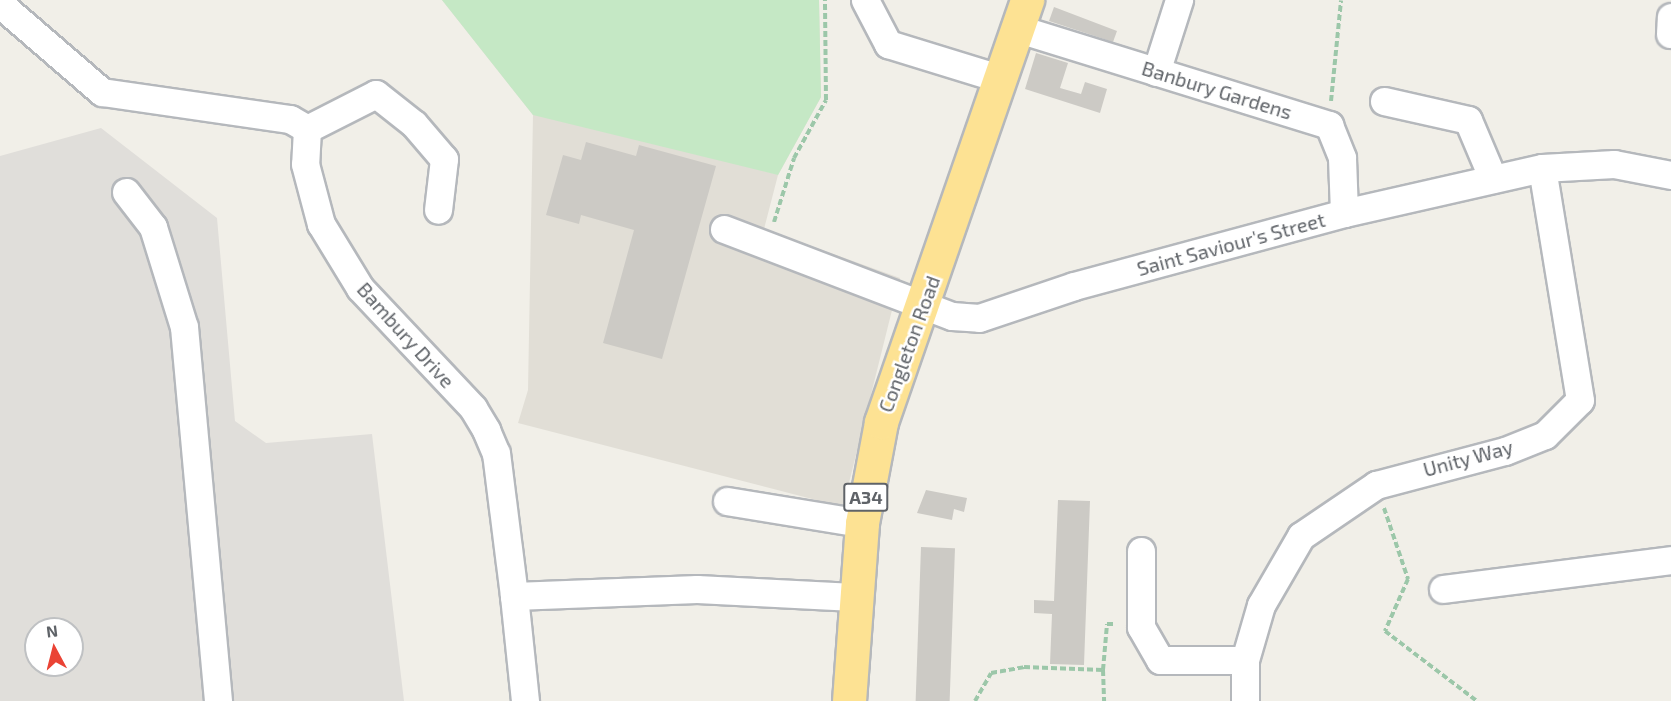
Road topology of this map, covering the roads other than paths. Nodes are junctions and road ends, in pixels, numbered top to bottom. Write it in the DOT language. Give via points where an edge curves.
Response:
graph roads {
  1 [pos="865,0"];
  2 [pos="1179,0"];
  3 [pos="9,5"];
  4 [pos="1023,14"];
  5 [pos="1156,72"];
  6 [pos="1002,79"];
  7 [pos="1384,101"];
  8 [pos="307,129"];
  9 [pos="1542,168"];
  10 [pos="1671,175"];
  11 [pos="1493,179"];
  12 [pos="126,192"];
  13 [pos="438,210"];
  14 [pos="1344,213"];
  15 [pos="724,229"];
  16 [pos="925,302"];
  17 [pos="727,501"];
  18 [pos="862,523"];
  19 [pos="1141,550"];
  20 [pos="1671,560"];
  21 [pos="1443,589"];
  22 [pos="514,596"];
  23 [pos="854,597"];
  24 [pos="1245,660"];
  25 [pos="218,701"];
  26 [pos="525,701"];
  27 [pos="849,701"];
  28 [pos="1245,701"];
  1 -- 6 [label="street" via="888,44"];
  2 -- 5 [label="street"];
  3 -- 8 [label="street" via="102,92 290,119"];
  4 -- 5 [label="street, Banbury Gardens"];
  4 -- 6 [label="highway, Congleton Road / A34"];
  5 -- 14 [label="street, Banbury Gardens" via="1329,125 1342,158"];
  6 -- 16 [label="highway, Congleton Road / A34"];
  7 -- 11 [label="street" via="1468,120"];
  8 -- 13 [label="street" via="376,93 414,124 444,159"];
  8 -- 22 [label="street, Bambury Drive" via="305,164 321,224 360,288 473,408 486,430 496,453"];
  9 -- 10 [label="street, Saint Saviour's Street" via="1614,165"];
  9 -- 11 [label="street, Saint Saviour's Street"];
  9 -- 24 [label="street, Unity Way" via="1580,400 1545,435 1505,451 1377,485 1301,536 1261,605"];
  11 -- 14 [label="street, Saint Saviour's Street"];
  12 -- 25 [label="street" via="153,227 184,327"];
  14 -- 16 [label="street, Saint Saviour's Street" via="1074,286 978,318 952,316"];
  15 -- 16 [label="street, Saint Saviour's Street"];
  16 -- 18 [label="highway, Congleton Road / A34" via="881,422"];
  17 -- 18 [label="street"];
  18 -- 23 [label="highway, Congleton Road / A34"];
  19 -- 24 [label="street" via="1141,627 1160,660"];
  20 -- 21 [label="street"];
  22 -- 23 [label="street" via="697,589"];
  22 -- 26 [label="street, Bambury Drive"];
  23 -- 27 [label="highway, Congleton Road / A34"];
  24 -- 28 [label="street, Unity Way"];
}
